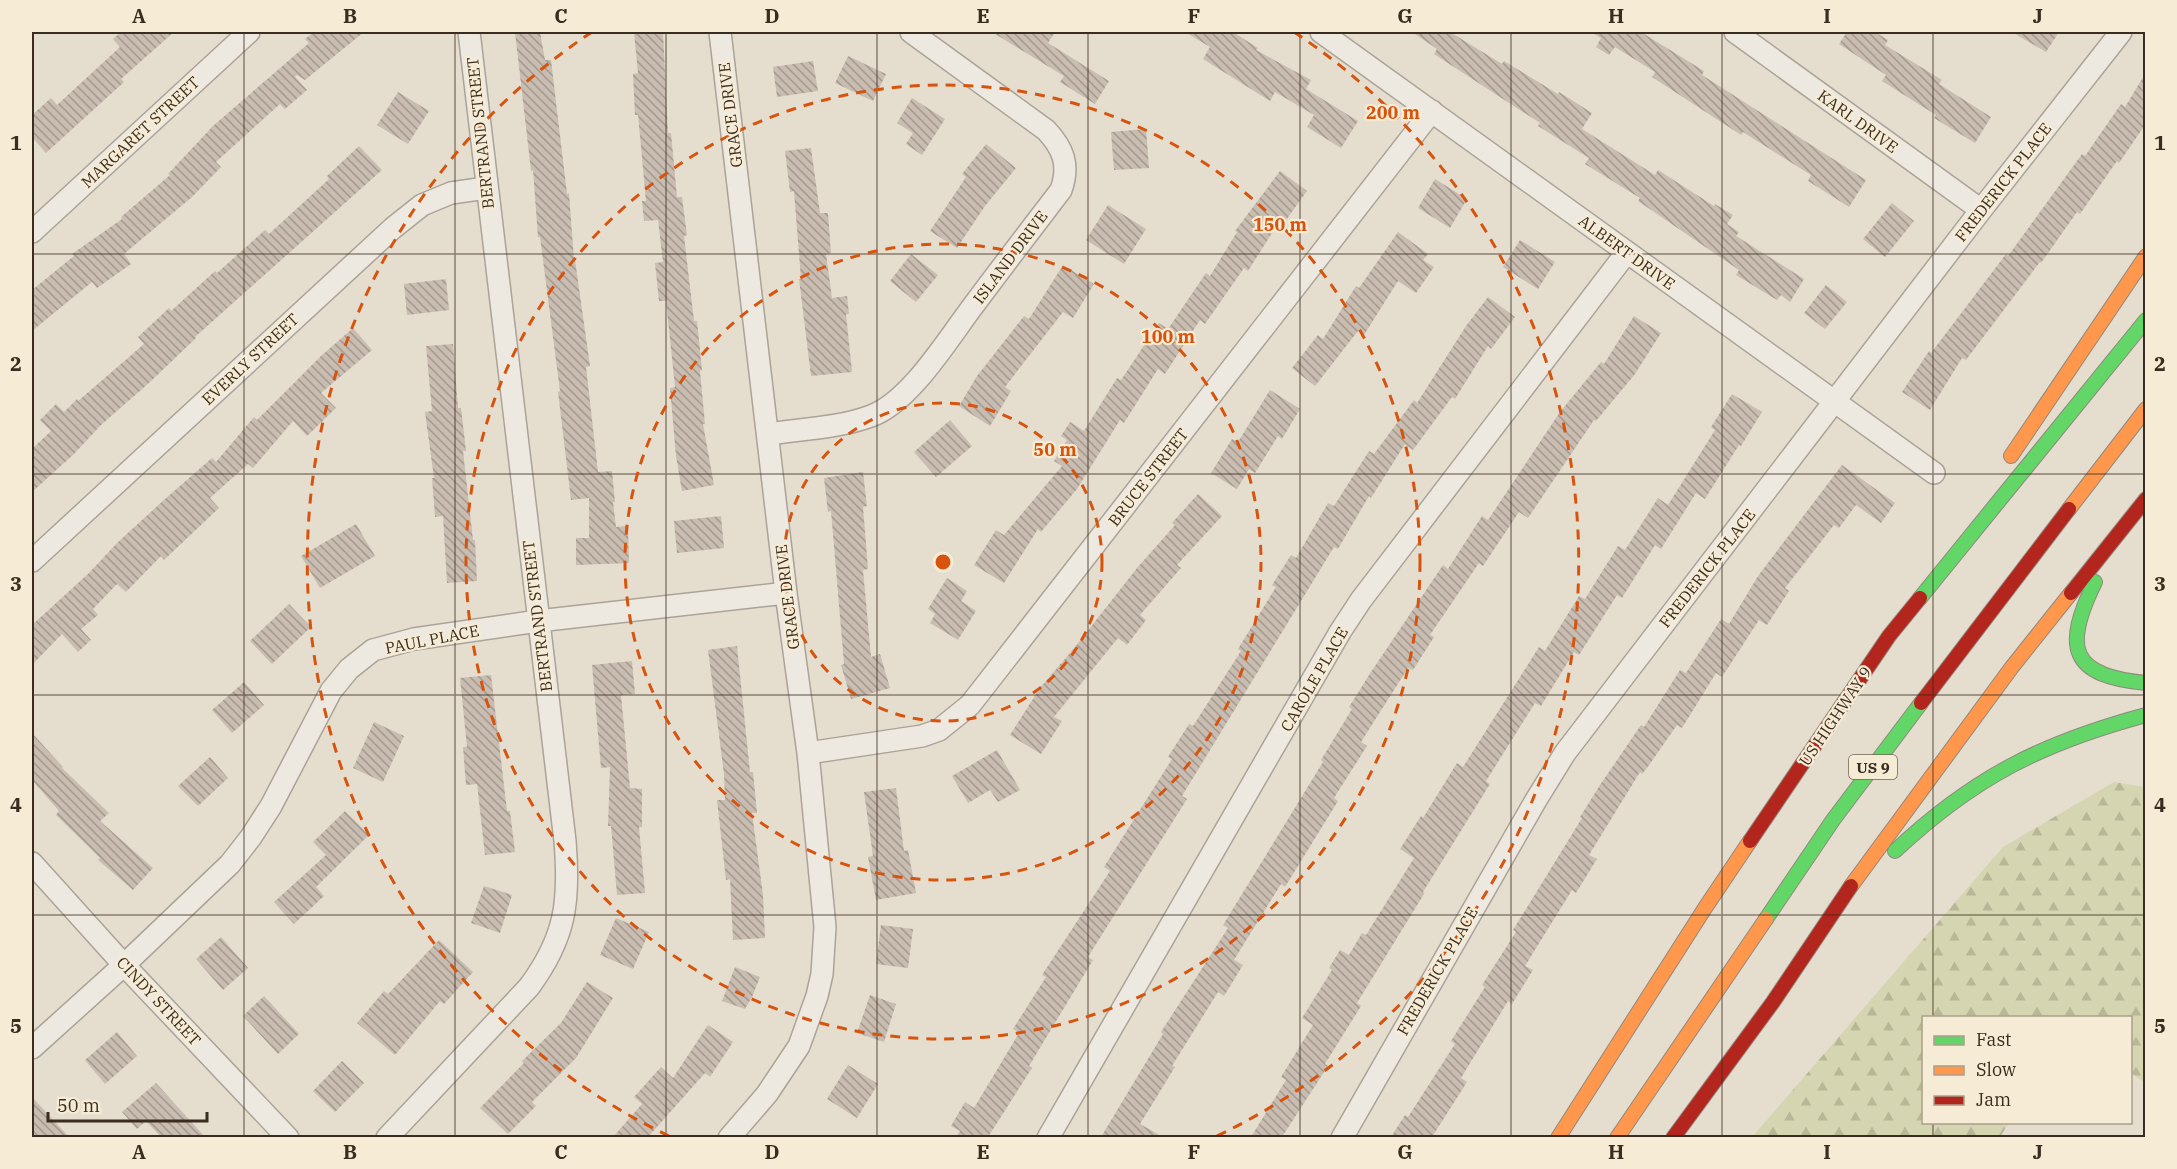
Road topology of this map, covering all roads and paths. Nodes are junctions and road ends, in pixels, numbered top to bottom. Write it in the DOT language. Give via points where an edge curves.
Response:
graph roads {
  1 [pos="249,32"];
  2 [pos="469,32"];
  3 [pos="720,32"];
  4 [pos="910,32"];
  5 [pos="1321,32"];
  6 [pos="1735,32"];
  7 [pos="2121,32"];
  8 [pos="1432,111"];
  9 [pos="486,188"];
  10 [pos="1981,210"];
  11 [pos="32,232"];
  12 [pos="1627,252"];
  13 [pos="2145,256"];
  14 [pos="2145,320"];
  15 [pos="1835,402"];
  16 [pos="2145,409"];
  17 [pos="768,434"];
  18 [pos="2001,470"];
  19 [pos="1934,473"];
  20 [pos="2142,503"];
  21 [pos="1974,509"];
  22 [pos="32,561"];
  23 [pos="786,593"];
  24 [pos="538,621"];
  25 [pos="1889,636"];
  26 [pos="2145,683"];
  27 [pos="2145,716"];
  28 [pos="808,753"];
  29 [pos="32,863"];
  30 [pos="124,965"];
  31 [pos="1773,1002"];
  32 [pos="32,1048"];
  33 [pos="288,1137"];
  34 [pos="387,1137"];
  35 [pos="729,1137"];
  36 [pos="1048,1137"];
  37 [pos="1342,1137"];
  38 [pos="1558,1137"];
  39 [pos="1617,1137"];
  40 [pos="1673,1137"];
  1 -- 11 [label="street, MARGARET STREET"];
  2 -- 9 [label="street, BERTRAND STREET"];
  3 -- 17 [label="street, GRACE DRIVE"];
  4 -- 17 [label="street, ISLAND DRIVE" via="1046,130 1059,144 1064,160 1061,190 912,385 892,405 872,416"];
  5 -- 8 [label="street, ALBERT DRIVE"];
  6 -- 10 [label="street, KARL DRIVE"];
  7 -- 10 [label="street, FREDERICK PLACE"];
  8 -- 12 [label="street, ALBERT DRIVE"];
  8 -- 28 [label="street, BRUCE STREET" via="970,705 939,730 921,736"];
  9 -- 22 [label="street, EVERLY STREET" via="451,194 422,205 393,228"];
  9 -- 24 [label="street, BERTRAND STREET"];
  10 -- 15 [label="street, FREDERICK PLACE"];
  12 -- 15 [label="street, ALBERT DRIVE"];
  12 -- 36 [label="street, CAROLE PLACE" via="1340,632"];
  13 -- 18 [label="highway"];
  14 -- 25 [label="highway, US HIGHWAY 9"];
  15 -- 19 [label="street, ALBERT DRIVE"];
  15 -- 37 [label="street, FREDERICK PLACE" via="1565,753"];
  16 -- 39 [label="highway, US 9" via="1833,820"];
  17 -- 23 [label="street, GRACE DRIVE"];
  20 -- 26 [label="highway" via="2086,599 2075,640 2083,660 2101,676 2125,683"];
  20 -- 31 [label="highway" via="2012,667 1854,881"];
  21 -- 25 [label="highway"];
  23 -- 24 [label="street, PAUL PLACE"];
  23 -- 28 [label="street, GRACE DRIVE"];
  24 -- 30 [label="street, PAUL PLACE" via="414,639 373,650 349,669 331,691 251,837 230,864"];
  24 -- 34 [label="street, BERTRAND STREET" via="567,868 568,895 562,924 550,955 529,987"];
  25 -- 38 [label="highway, US HIGHWAY 9" via="1705,908"];
  27 -- 31 [label="highway" via="2040,749 1979,782 1939,811 1883,863"];
  28 -- 35 [label="street, GRACE DRIVE" via="825,927 820,985 794,1054 767,1094"];
  29 -- 30 [label="street, CINDY STREET"];
  30 -- 32 [label="street, PAUL PLACE"];
  30 -- 33 [label="street, CINDY STREET"];
  31 -- 40 [label="highway"];
}
